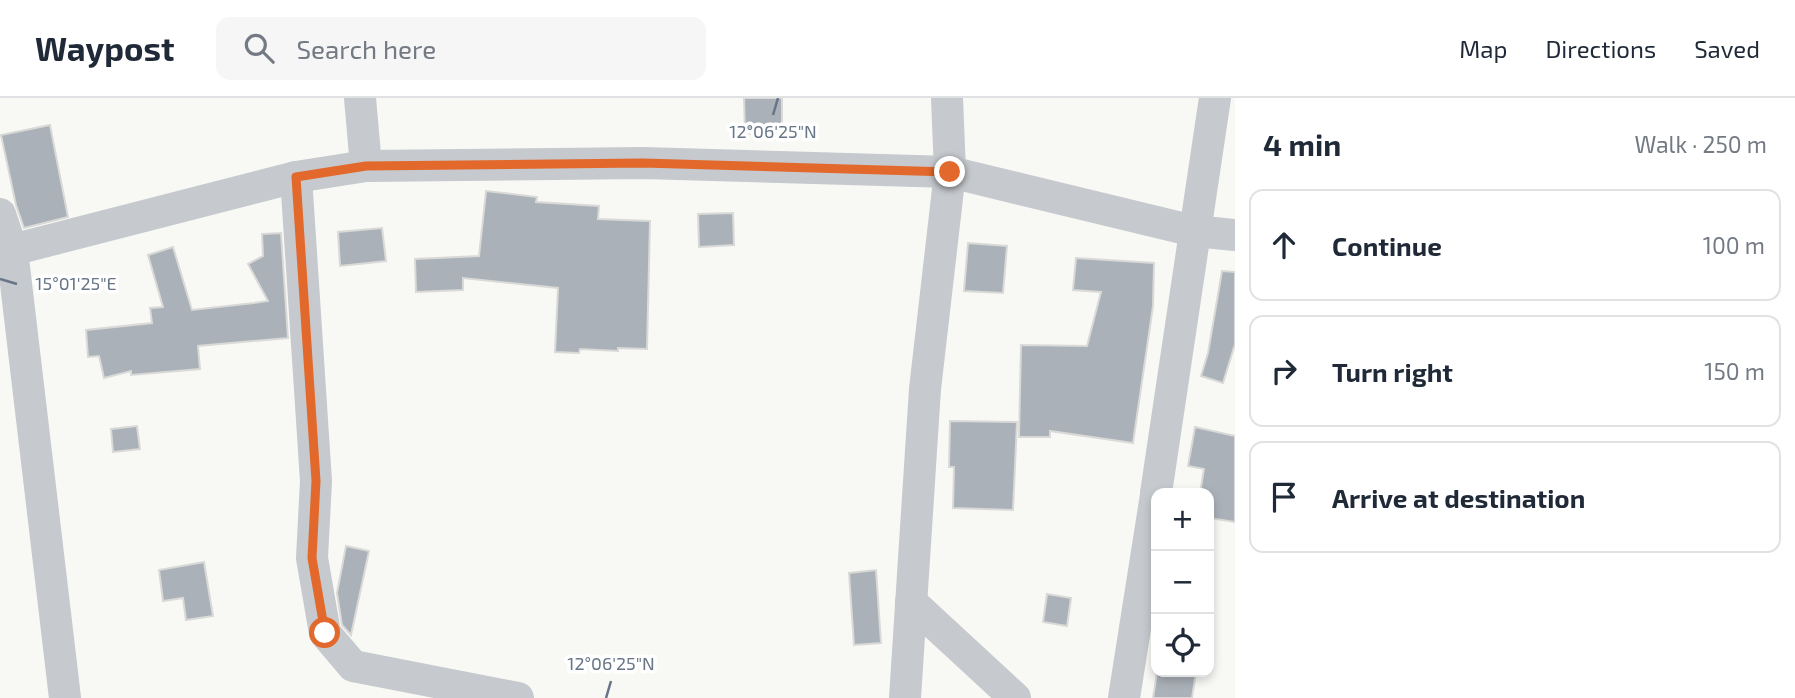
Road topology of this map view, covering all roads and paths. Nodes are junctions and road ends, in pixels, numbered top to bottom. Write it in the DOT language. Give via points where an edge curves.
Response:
graph roads {
  1 [pos="360,98"];
  2 [pos="947,98"];
  3 [pos="1215,98"];
  4 [pos="366,166"];
  5 [pos="950,172"];
  6 [pos="296,177"];
  7 [pos="0,214"];
  8 [pos="1195,231"];
  9 [pos="1235,235"];
  10 [pos="6,251"];
  11 [pos="1157,488"];
  12 [pos="1151,527"];
  13 [pos="911,602"];
  14 [pos="65,698"];
  15 [pos="518,698"];
  16 [pos="905,698"];
  17 [pos="1015,698"];
  18 [pos="1125,698"];
  1 -- 4 [label="street"];
  2 -- 5 [label="street"];
  3 -- 8 [label="street"];
  4 -- 5 [label="street" via="643,163"];
  4 -- 6 [label="street"];
  5 -- 8 [label="street"];
  5 -- 13 [label="street" via="925,389"];
  6 -- 10 [label="street"];
  6 -- 15 [label="street" via="316,481 312,558 325,633 353,666"];
  7 -- 10 [label="street"];
  8 -- 9 [label="street"];
  8 -- 11 [label="street"];
  10 -- 14 [label="street"];
  12 -- 18 [label="street"];
  13 -- 16 [label="street"];
  13 -- 17 [label="street"];
}
